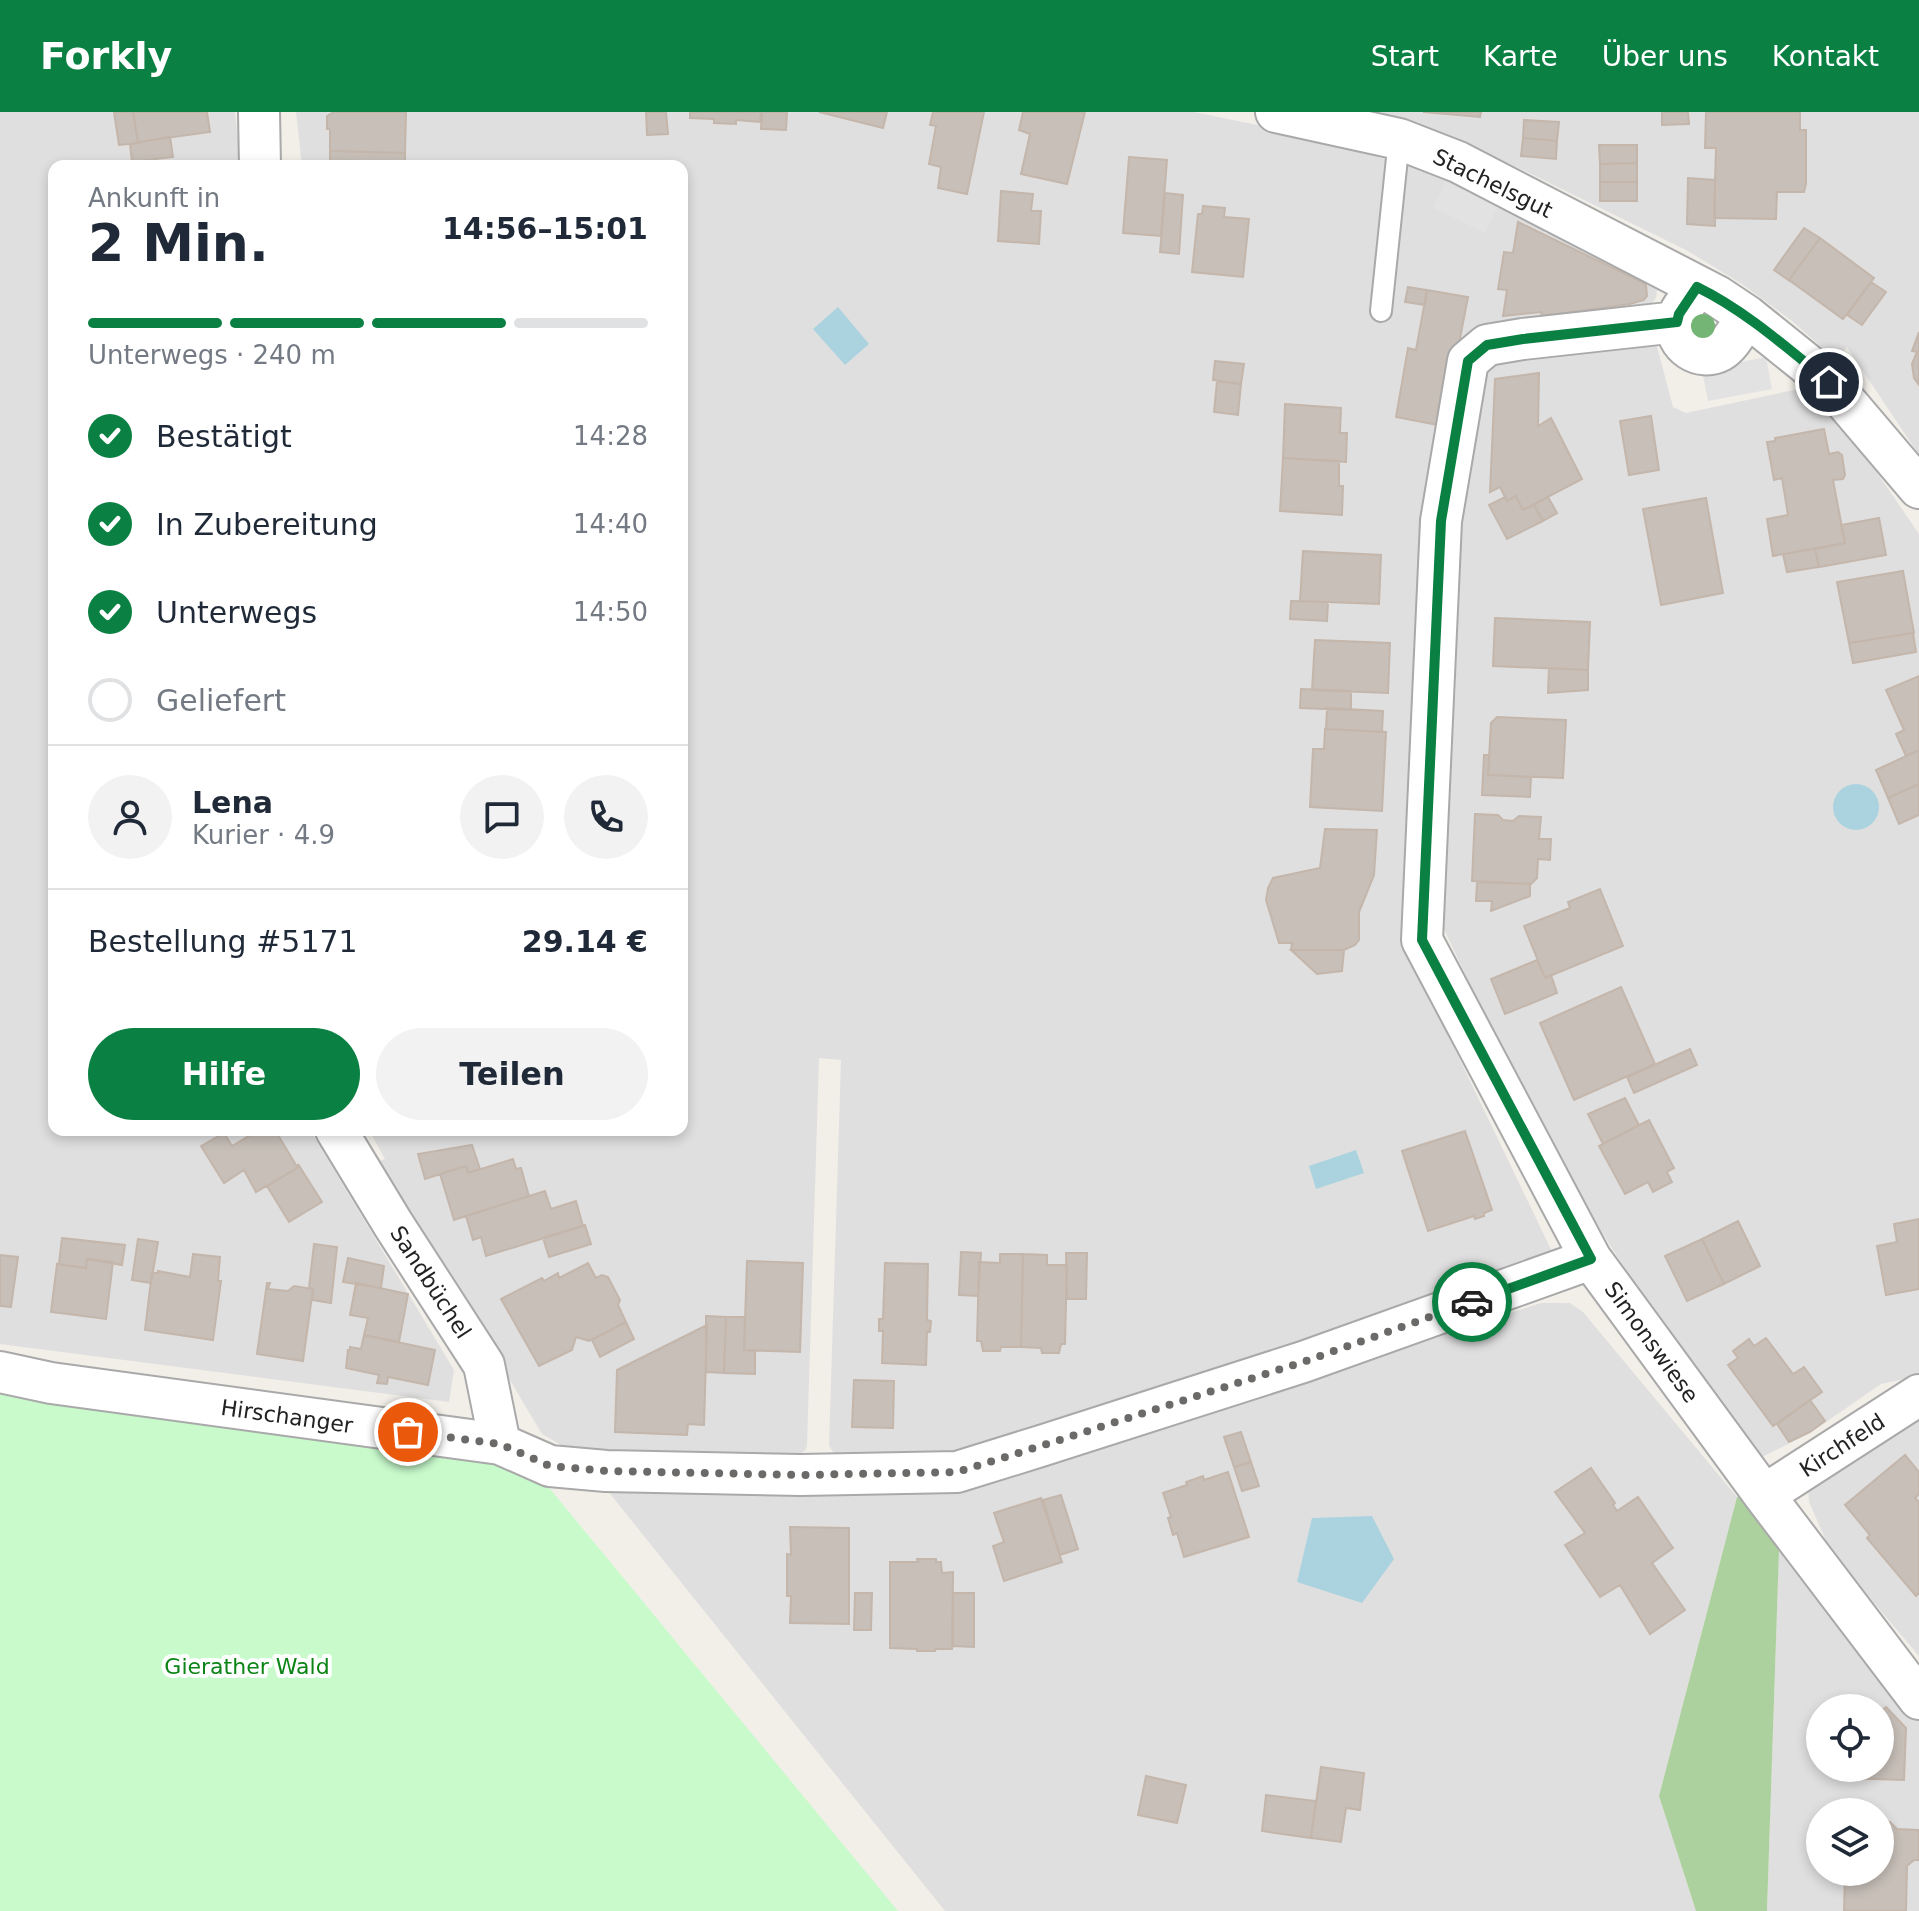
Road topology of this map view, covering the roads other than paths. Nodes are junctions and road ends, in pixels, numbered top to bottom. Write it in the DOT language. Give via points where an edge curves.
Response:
graph roads {
  1 [pos="259,112"];
  2 [pos="1276,112"];
  3 [pos="1399,139"];
  4 [pos="260,160"];
  5 [pos="1697,287"];
  6 [pos="1381,311"];
  7 [pos="1747,316"];
  8 [pos="1677,322"];
  9 [pos="1919,488"];
  10 [pos="340,1136"];
  11 [pos="1591,1259"];
  12 [pos="0,1372"];
  13 [pos="1919,1395"];
  14 [pos="500,1444"];
  15 [pos="1764,1495"];
  16 [pos="1919,1699"];
  1 -- 4 [label="street"];
  2 -- 3 [label="street, Stachelsgut"];
  3 -- 5 [label="street, Stachelsgut" via="1458,162"];
  3 -- 6 [label="lane"];
  5 -- 7 [label="street, Stachelsgut"];
  5 -- 8 [label="street"];
  7 -- 8 [label="street" via="1728,344 1709,355 1688,349"];
  7 -- 9 [label="street, Stachelsgut" via="1829,382"];
  8 -- 11 [label="street, Simonswiese" via="1487,345 1468,361 1441,521 1422,940"];
  10 -- 14 [label="street, Sandbüchel" via="484,1365"];
  11 -- 14 [label="street, Hirschanger" via="1303,1362 957,1472 606,1471 550,1466"];
  11 -- 15 [label="street, Simonswiese"];
  12 -- 14 [label="street, Hirschanger"];
  13 -- 15 [label="street, Kirchfeld"];
  15 -- 16 [label="street, Simonswiese"];
}
